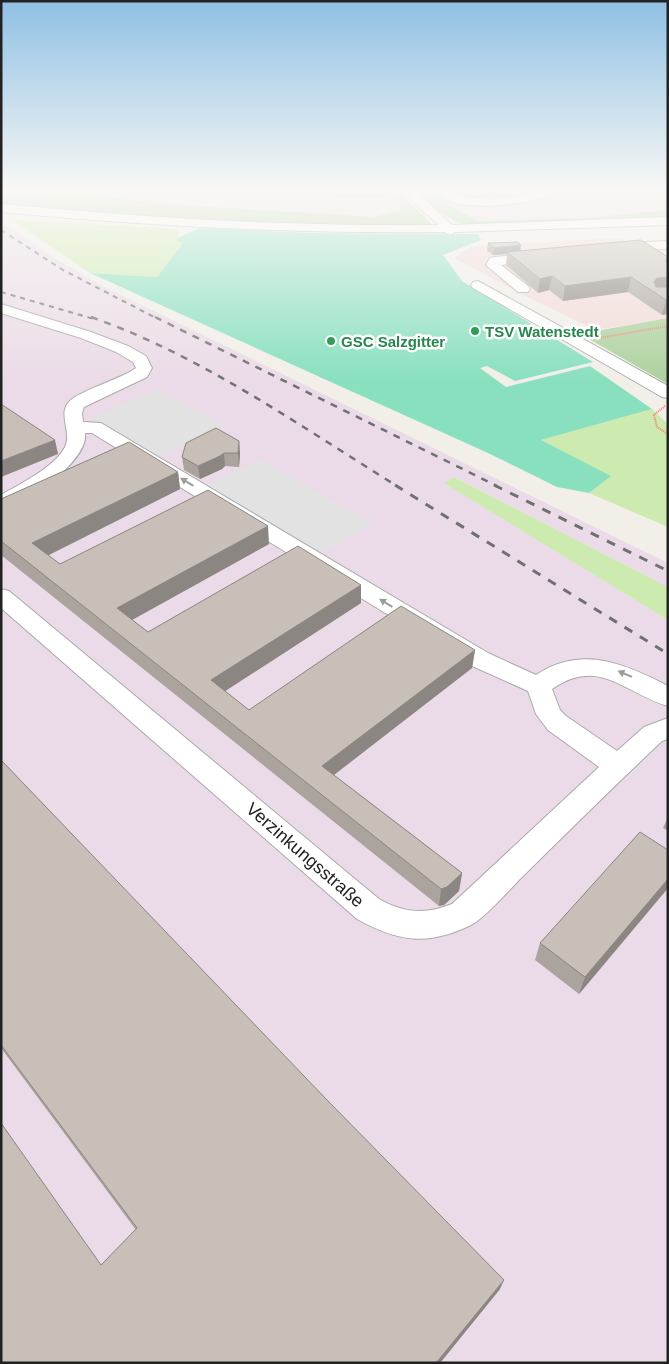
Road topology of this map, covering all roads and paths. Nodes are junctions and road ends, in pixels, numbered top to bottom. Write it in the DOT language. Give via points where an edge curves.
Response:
graph roads {
  1 [pos="556,255"];
  2 [pos="478,284"];
  3 [pos="523,289"];
  4 [pos="1,308"];
  5 [pos="668,326"];
  6 [pos="579,342"];
  7 [pos="668,393"];
  8 [pos="668,404"];
  9 [pos="77,428"];
  10 [pos="668,434"];
  11 [pos="1,504"];
  12 [pos="1,596"];
  13 [pos="538,686"];
  14 [pos="668,697"];
  15 [pos="668,728"];
  16 [pos="618,766"];
  1 -- 3 [label="street" via="495,261 493,265"];
  2 -- 6 [label="street"];
  4 -- 9 [label="street" via="86,335 133,354 143,363 141,373 72,407"];
  5 -- 6 [label="path"];
  6 -- 7 [label="street"];
  8 -- 10 [label="path" via="654,415 657,426"];
  9 -- 11 [label="street" via="76,447 67,458"];
  13 -- 9 [label="street, one-way" via="479,659 96,427"];
  12 -- 16 [label="street, Verzinkungsstraße" via="368,909 385,920 424,927 463,914"];
  14 -- 13 [label="street, one-way" via="625,674 604,667 583,666 564,671"];
  13 -- 16 [label="street" via="548,714 557,724"];
  15 -- 16 [label="street, Verzinkungsstraße" via="653,734"];
}
